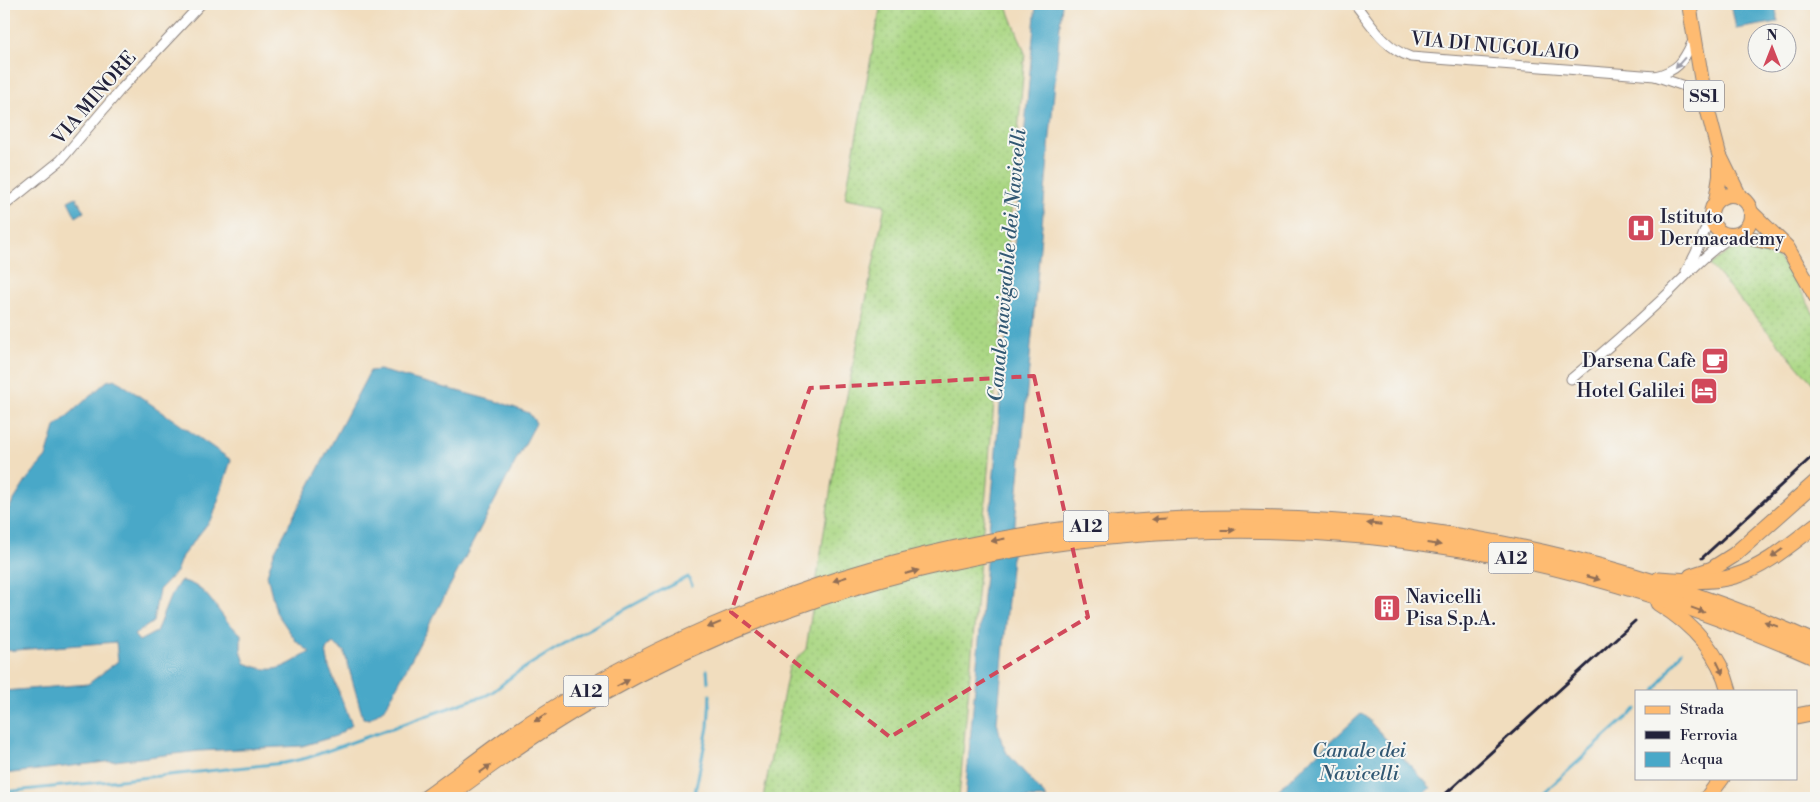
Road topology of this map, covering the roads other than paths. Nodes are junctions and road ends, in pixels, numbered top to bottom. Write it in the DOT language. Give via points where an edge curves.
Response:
graph roads {
  1 [pos="201,4"];
  2 [pos="1355,4"];
  3 [pos="1689,4"];
  4 [pos="1695,38"];
  5 [pos="1655,76"];
  6 [pos="1705,100"];
  7 [pos="1719,154"];
  8 [pos="1740,197"];
  9 [pos="4,206"];
  10 [pos="1714,206"];
  11 [pos="1752,213"];
  12 [pos="1735,235"];
  13 [pos="1793,258"];
  14 [pos="1679,281"];
  15 [pos="1816,297"];
  16 [pos="1570,380"];
  17 [pos="1816,482"];
  18 [pos="1816,525"];
  19 [pos="1682,580"];
  20 [pos="1637,583"];
  21 [pos="762,613"];
  22 [pos="1816,643"];
  23 [pos="1816,658"];
  24 [pos="1729,690"];
  25 [pos="1816,712"];
  26 [pos="1798,716"];
  27 [pos="426,798"];
  28 [pos="446,798"];
  1 -- 9 [label="street, VIA MINORE" via="121,89 62,160"];
  2 -- 5 [label="street, VIA DI NUGOLAIO" via="1387,44 1411,57"];
  3 -- 4 [label="main road, SS1"];
  4 -- 5 [label="street, VIA DI NUGOLAIO, one-way" via="1680,64"];
  4 -- 6 [label="main road, SS1"];
  5 -- 6 [label="street, VIA DI NUGOLAIO" via="1687,87"];
  6 -- 7 [label="main road, SS1"];
  7 -- 8 [label="main road, SS1"];
  7 -- 10 [label="main road, SS1" via="1720,176"];
  8 -- 10 [label="main road" via="1726,196"];
  8 -- 11 [label="main road, SS1"];
  10 -- 12 [label="main road, SS1" via="1712,222 1717,230 1725,235"];
  10 -- 14 [label="street" via="1691,262"];
  11 -- 12 [label="main road" via="1748,227"];
  11 -- 13 [label="main road, SS1" via="1783,242"];
  12 -- 13 [label="main road, SS1" via="1773,242 1786,249"];
  12 -- 14 [label="street"];
  13 -- 15 [label="main road, SS1"];
  14 -- 16 [label="street" via="1662,300"];
  17 -- 19 [label="highway" via="1734,555 1712,569"];
  18 -- 19 [label="highway, one-way" via="1745,573 1722,579"];
  19 -- 20 [label="highway"];
  20 -- 21 [label="highway, A12" via="1512,545 1448,533 1294,518 1190,518 1073,528 965,546 872,569"];
  22 -- 20 [label="highway, A12, one-way" via="1725,607"];
  20 -- 23 [label="highway, A12, one-way"];
  20 -- 24 [label="highway, one-way" via="1698,634 1722,670"];
  21 -- 27 [label="highway, A12, one-way" via="681,640 591,688 512,735"];
  28 -- 21 [label="highway, A12, one-way" via="488,766 596,698"];
  25 -- 26 [label="highway"];
}
